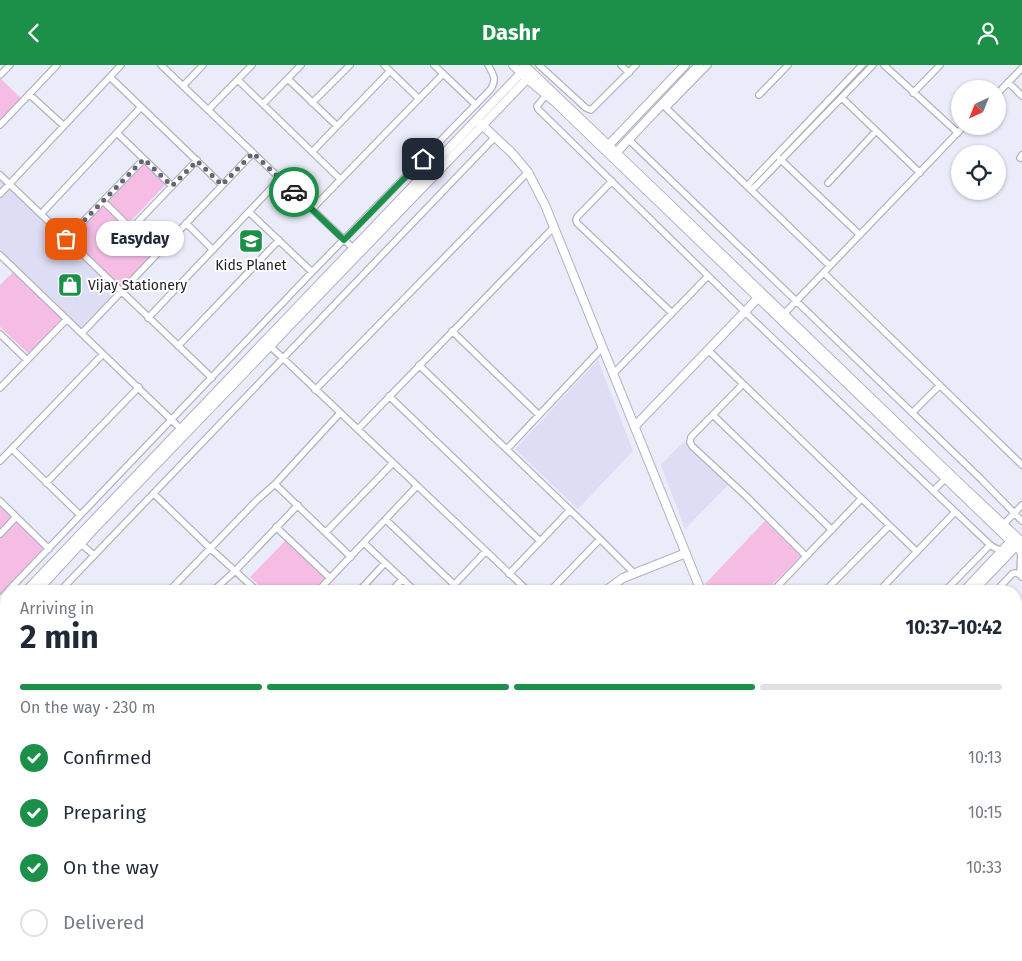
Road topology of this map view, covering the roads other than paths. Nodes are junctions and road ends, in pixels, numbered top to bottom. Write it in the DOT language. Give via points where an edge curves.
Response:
graph roads {
  1 [pos="10,65"];
  2 [pos="57,65"];
  3 [pos="121,65"];
  4 [pos="161,65"];
  5 [pos="203,65"];
  6 [pos="252,65"];
  7 [pos="301,65"];
  8 [pos="350,65"];
  9 [pos="384,65"];
  10 [pos="434,65"];
  11 [pos="488,65"];
  12 [pos="513,65"];
  13 [pos="539,65"];
  14 [pos="621,65"];
  15 [pos="636,65"];
  16 [pos="685,65"];
  17 [pos="699,65"];
  18 [pos="708,65"];
  19 [pos="788,65"];
  20 [pos="862,65"];
  21 [pos="873,65"];
  22 [pos="884,65"];
  23 [pos="940,65"];
  24 [pos="1022,68"];
  25 [pos="390,71"];
  26 [pos="525,72"];
  27 [pos="629,73"];
  28 [pos="443,74"];
  29 [pos="0,75"];
  30 [pos="110,77"];
  31 [pos="288,79"];
  32 [pos="238,80"];
  33 [pos="1008,82"];
  34 [pos="183,86"];
  35 [pos="913,93"];
  36 [pos="29,94"];
  37 [pos="546,95"];
  38 [pos="759,95"];
  39 [pos="1022,96"];
  40 [pos="842,97"];
  41 [pos="419,99"];
  42 [pos="312,103"];
  43 [pos="263,104"];
  44 [pos="476,105"];
  45 [pos="664,106"];
  46 [pos="141,107"];
  47 [pos="208,110"];
  48 [pos="480,122"];
  49 [pos="0,123"];
  50 [pos="64,126"];
  51 [pos="337,126"];
  52 [pos="951,127"];
  53 [pos="876,131"];
  54 [pos="117,133"];
  55 [pos="956,135"];
  56 [pos="495,137"];
  57 [pos="628,139"];
  58 [pos="606,148"];
  59 [pos="312,152"];
  60 [pos="253,153"];
  61 [pos="613,155"];
  62 [pos="779,157"];
  63 [pos="144,159"];
  64 [pos="197,161"];
  65 [pos="528,172"];
  66 [pos="920,173"];
  67 [pos="0,175"];
  68 [pos="280,179"];
  69 [pos="340,179"];
  70 [pos="612,181"];
  71 [pos="828,183"];
  72 [pos="10,184"];
  73 [pos="222,185"];
  74 [pos="172,186"];
  75 [pos="749,188"];
  76 [pos="0,194"];
  77 [pos="103,201"];
  78 [pos="312,209"];
  79 [pos="249,212"];
  80 [pos="41,214"];
  81 [pos="186,223"];
  82 [pos="554,227"];
  83 [pos="131,229"];
  84 [pos="860,235"];
  85 [pos="66,239"];
  86 [pos="278,240"];
  87 [pos="344,240"];
  88 [pos="213,250"];
  89 [pos="356,251"];
  90 [pos="157,254"];
  91 [pos="0,255"];
  92 [pos="830,266"];
  93 [pos="312,272"];
  94 [pos="824,273"];
  95 [pos="708,276"];
  96 [pos="121,291"];
  97 [pos="758,298"];
  98 [pos="797,301"];
  99 [pos="745,312"];
  100 [pos="672,313"];
  101 [pos="782,316"];
  102 [pos="148,318"];
  103 [pos="67,319"];
  104 [pos="452,331"];
  105 [pos="82,333"];
  106 [pos="0,334"];
  107 [pos="268,344"];
  108 [pos="178,346"];
  109 [pos="603,347"];
  110 [pos="708,350"];
  111 [pos="103,354"];
  112 [pos="283,358"];
  113 [pos="27,360"];
  114 [pos="419,365"];
  115 [pos="614,373"];
  116 [pos="212,379"];
  117 [pos="743,384"];
  118 [pos="940,385"];
  119 [pos="138,387"];
  120 [pos="0,388"];
  121 [pos="316,390"];
  122 [pos="389,396"];
  123 [pos="340,413"];
  124 [pos="912,413"];
  125 [pos="539,415"];
  126 [pos="713,415"];
  127 [pos="172,420"];
  128 [pos="635,426"];
  129 [pos="358,429"];
  130 [pos="184,431"];
  131 [pos="12,449"];
  132 [pos="506,449"];
  133 [pos="0,461"];
  134 [pos="393,463"];
  135 [pos="1022,465"];
  136 [pos="946,478"];
  137 [pos="46,483"];
  138 [pos="275,484"];
  139 [pos="418,486"];
  140 [pos="933,491"];
  141 [pos="154,494"];
  142 [pos="861,499"];
  143 [pos="0,501"];
  144 [pos="298,505"];
  145 [pos="1022,505"];
  146 [pos="570,510"];
  147 [pos="955,512"];
  148 [pos="1015,513"];
  149 [pos="80,515"];
  150 [pos="16,517"];
  151 [pos="386,520"];
  152 [pos="1022,521"];
  153 [pos="889,525"];
  154 [pos="276,527"];
  155 [pos="1001,527"];
  156 [pos="832,530"];
  157 [pos="326,532"];
  158 [pos="0,534"];
  159 [pos="600,539"];
  160 [pos="540,541"];
  161 [pos="81,543"];
  162 [pos="364,543"];
  163 [pos="1018,544"];
  164 [pos="990,545"];
  165 [pos="49,549"];
  166 [pos="211,549"];
  167 [pos="486,551"];
  168 [pos="1002,551"];
  169 [pos="917,552"];
  170 [pos="686,553"];
  171 [pos="94,555"];
  172 [pos="806,556"];
  173 [pos="351,557"];
  174 [pos="385,563"];
  175 [pos="235,571"];
  176 [pos="634,573"];
  177 [pos="509,574"];
  178 [pos="1021,575"];
  179 [pos="330,578"];
  180 [pos="403,579"];
  181 [pos="14,585"];
  182 [pos="32,585"];
  183 [pos="42,585"];
  184 [pos="66,585"];
  185 [pos="175,585"];
  186 [pos="220,585"];
  187 [pos="250,585"];
  188 [pos="324,585"];
  189 [pos="365,585"];
  190 [pos="397,585"];
  191 [pos="409,585"];
  192 [pos="454,585"];
  193 [pos="521,585"];
  194 [pos="556,585"];
  195 [pos="614,585"];
  196 [pos="699,585"];
  197 [pos="779,585"];
  198 [pos="831,585"];
  199 [pos="885,585"];
  200 [pos="951,585"];
  201 [pos="970,585"];
  202 [pos="979,585"];
  203 [pos="1002,585"];
  1 -- 29 [label="street"];
  2 -- 36 [label="street"];
  3 -- 30 [label="street"];
  4 -- 34 [label="street"];
  5 -- 34 [label="street"];
  6 -- 32 [label="street"];
  7 -- 31 [label="street"];
  8 -- 42 [label="street"];
  9 -- 25 [label="street"];
  10 -- 28 [label="street"];
  11 -- 44 [label="street" via="494,84"];
  12 -- 26 [label="street"];
  13 -- 27 [label="street" via="591,110"];
  14 -- 27 [label="street"];
  15 -- 27 [label="street"];
  16 -- 58 [label="street"];
  17 -- 45 [label="street"];
  18 -- 45 [label="street"];
  19 -- 38 [label="street"];
  20 -- 62 [label="street"];
  21 -- 40 [label="street"];
  22 -- 35 [label="street"];
  23 -- 35 [label="street"];
  24 -- 33 [label="street"];
  25 -- 41 [label="street"];
  25 -- 51 [label="street"];
  26 -- 37 [label="street"];
  26 -- 48 [label="street"];
  26 -- 58 [label="street"];
  28 -- 41 [label="street"];
  28 -- 44 [label="street"];
  30 -- 46 [label="street"];
  30 -- 50 [label="street"];
  31 -- 42 [label="street"];
  31 -- 43 [label="street"];
  32 -- 43 [label="street"];
  32 -- 47 [label="street"];
  33 -- 39 [label="street"];
  34 -- 47 [label="street"];
  35 -- 52 [label="street"];
  36 -- 49 [label="street"];
  36 -- 50 [label="street"];
  37 -- 58 [label="street"];
  37 -- 70 [label="street" via="538,109"];
  40 -- 53 [label="street"];
  40 -- 62 [label="street"];
  41 -- 69 [label="street"];
  42 -- 51 [label="street"];
  43 -- 59 [label="street"];
  44 -- 87 [label="street"];
  45 -- 57 [label="street"];
  45 -- 75 [label="street"];
  46 -- 54 [label="street"];
  46 -- 64 [label="street"];
  47 -- 60 [label="street"];
  48 -- 56 [label="street"];
  48 -- 89 [label="street"];
  50 -- 72 [label="street"];
  51 -- 59 [label="street"];
  53 -- 66 [label="street"];
  53 -- 71 [label="street"];
  54 -- 63 [label="street"];
  54 -- 80 [label="street"];
  55 -- 66 [label="street"];
  56 -- 65 [label="street"];
  56 -- 112 [label="street"];
  57 -- 61 [label="street"];
  57 -- 98 [label="street"];
  58 -- 61 [label="street"];
  59 -- 69 [label="street"];
  60 -- 68 [label="street"];
  60 -- 73 [label="street"];
  61 -- 97 [label="street"];
  61 -- 101 [label="street"];
  62 -- 75 [label="street"];
  62 -- 84 [label="street"];
  63 -- 74 [label="street"];
  63 -- 77 [label="street"];
  64 -- 73 [label="street"];
  64 -- 74 [label="street"];
  65 -- 82 [label="street"];
  65 -- 121 [label="street"];
  66 -- 84 [label="street"];
  67 -- 72 [label="street"];
  68 -- 78 [label="street"];
  68 -- 79 [label="street"];
  69 -- 78 [label="street"];
  70 -- 95 [label="street"];
  70 -- 100 [label="street" via="577,217 577,223"];
  72 -- 76 [label="street"];
  72 -- 80 [label="street"];
  73 -- 81 [label="street"];
  74 -- 83 [label="street"];
  75 -- 92 [label="street"];
  77 -- 83 [label="street"];
  77 -- 85 [label="street"];
  78 -- 87 [label="street"];
  79 -- 86 [label="street"];
  79 -- 88 [label="street"];
  80 -- 85 [label="street"];
  81 -- 88 [label="street"];
  81 -- 90 [label="street"];
  82 -- 104 [label="street"];
  82 -- 109 [label="street"];
  83 -- 90 [label="street"];
  84 -- 92 [label="street"];
  85 -- 96 [label="street"];
  86 -- 93 [label="street"];
  86 -- 108 [label="street"];
  87 -- 89 [label="street"];
  87 -- 93 [label="street"];
  88 -- 102 [label="street"];
  89 -- 107 [label="street"];
  90 -- 96 [label="street"];
  91 -- 103 [label="street"];
  92 -- 94 [label="street"];
  93 -- 116 [label="street"];
  94 -- 98 [label="street"];
  94 -- 118 [label="street"];
  95 -- 99 [label="street"];
  95 -- 100 [label="street"];
  96 -- 102 [label="street"];
  96 -- 105 [label="street"];
  97 -- 99 [label="street"];
  97 -- 101 [label="street"];
  98 -- 101 [label="street"];
  98 -- 124 [label="street"];
  99 -- 110 [label="street"];
  99 -- 140 [label="street"];
  100 -- 115 [label="street"];
  101 -- 136 [label="street"];
  101 -- 155 [label="street" via="955,479"];
  102 -- 108 [label="street"];
  103 -- 105 [label="street"];
  103 -- 113 [label="street"];
  104 -- 114 [label="street"];
  104 -- 125 [label="street"];
  105 -- 111 [label="street"];
  106 -- 113 [label="street"];
  107 -- 112 [label="street"];
  107 -- 130 [label="street"];
  108 -- 116 [label="street"];
  109 -- 115 [label="street"];
  109 -- 125 [label="street"];
  110 -- 117 [label="street"];
  110 -- 128 [label="street"];
  111 -- 119 [label="street"];
  111 -- 131 [label="street"];
  112 -- 121 [label="street"];
  112 -- 141 [label="street"];
  113 -- 120 [label="street"];
  114 -- 122 [label="street"];
  114 -- 132 [label="street"];
  115 -- 128 [label="street"];
  116 -- 127 [label="street"];
  117 -- 126 [label="street"];
  117 -- 142 [label="street"];
  118 -- 124 [label="street"];
  118 -- 135 [label="street"];
  119 -- 127 [label="street"];
  119 -- 137 [label="street"];
  121 -- 123 [label="street"];
  122 -- 129 [label="street"];
  122 -- 160 [label="street"];
  123 -- 129 [label="street"];
  123 -- 138 [label="street"];
  124 -- 148 [label="street"];
  125 -- 132 [label="street"];
  126 -- 156 [label="street"];
  126 -- 172 [label="street" via="692,437 692,446"];
  127 -- 130 [label="street"];
  127 -- 149 [label="street"];
  128 -- 170 [label="street"];
  129 -- 134 [label="street"];
  130 -- 161 [label="street"];
  130 -- 182 [label="street"];
  131 -- 133 [label="street"];
  131 -- 137 [label="street"];
  132 -- 146 [label="street"];
  134 -- 139 [label="street"];
  134 -- 157 [label="street"];
  136 -- 140 [label="street"];
  136 -- 155 [label="street"];
  137 -- 149 [label="street"];
  138 -- 144 [label="street"];
  138 -- 166 [label="street"];
  139 -- 151 [label="street"];
  139 -- 167 [label="street"];
  140 -- 147 [label="street"];
  141 -- 166 [label="street"];
  141 -- 171 [label="street"];
  142 -- 153 [label="street"];
  142 -- 156 [label="street"];
  143 -- 150 [label="street"];
  144 -- 154 [label="street"];
  144 -- 157 [label="street"];
  145 -- 148 [label="street"];
  146 -- 159 [label="street"];
  146 -- 160 [label="street"];
  147 -- 164 [label="street"];
  147 -- 169 [label="street"];
  148 -- 152 [label="street"];
  148 -- 155 [label="street"];
  149 -- 165 [label="street"];
  150 -- 158 [label="street"];
  150 -- 165 [label="street"];
  151 -- 162 [label="street"];
  151 -- 192 [label="street"];
  153 -- 169 [label="street"];
  153 -- 198 [label="street"];
  154 -- 175 [label="street"];
  154 -- 179 [label="street"];
  155 -- 163 [label="street"];
  156 -- 172 [label="street"];
  157 -- 173 [label="street"];
  159 -- 176 [label="street"];
  159 -- 194 [label="street"];
  160 -- 177 [label="street"];
  161 -- 171 [label="street"];
  161 -- 183 [label="street"];
  162 -- 173 [label="street"];
  162 -- 174 [label="street"];
  163 -- 168 [label="street"];
  163 -- 178 [label="street"];
  163 -- 202 [label="street"];
  164 -- 168 [label="street"];
  164 -- 200 [label="street"];
  165 -- 181 [label="street"];
  166 -- 175 [label="street"];
  166 -- 185 [label="street"];
  167 -- 177 [label="street"];
  167 -- 192 [label="street"];
  168 -- 201 [label="street"];
  169 -- 199 [label="street"];
  170 -- 176 [label="street"];
  170 -- 196 [label="street"];
  171 -- 184 [label="street"];
  172 -- 197 [label="street"];
  173 -- 179 [label="street"];
  174 -- 180 [label="street"];
  174 -- 189 [label="street"];
  175 -- 186 [label="street"];
  175 -- 187 [label="street"];
  176 -- 195 [label="street"];
  177 -- 193 [label="street"];
  178 -- 203 [label="street" via="1012,574"];
  179 -- 188 [label="street"];
  180 -- 190 [label="street"];
  180 -- 191 [label="street"];
}
